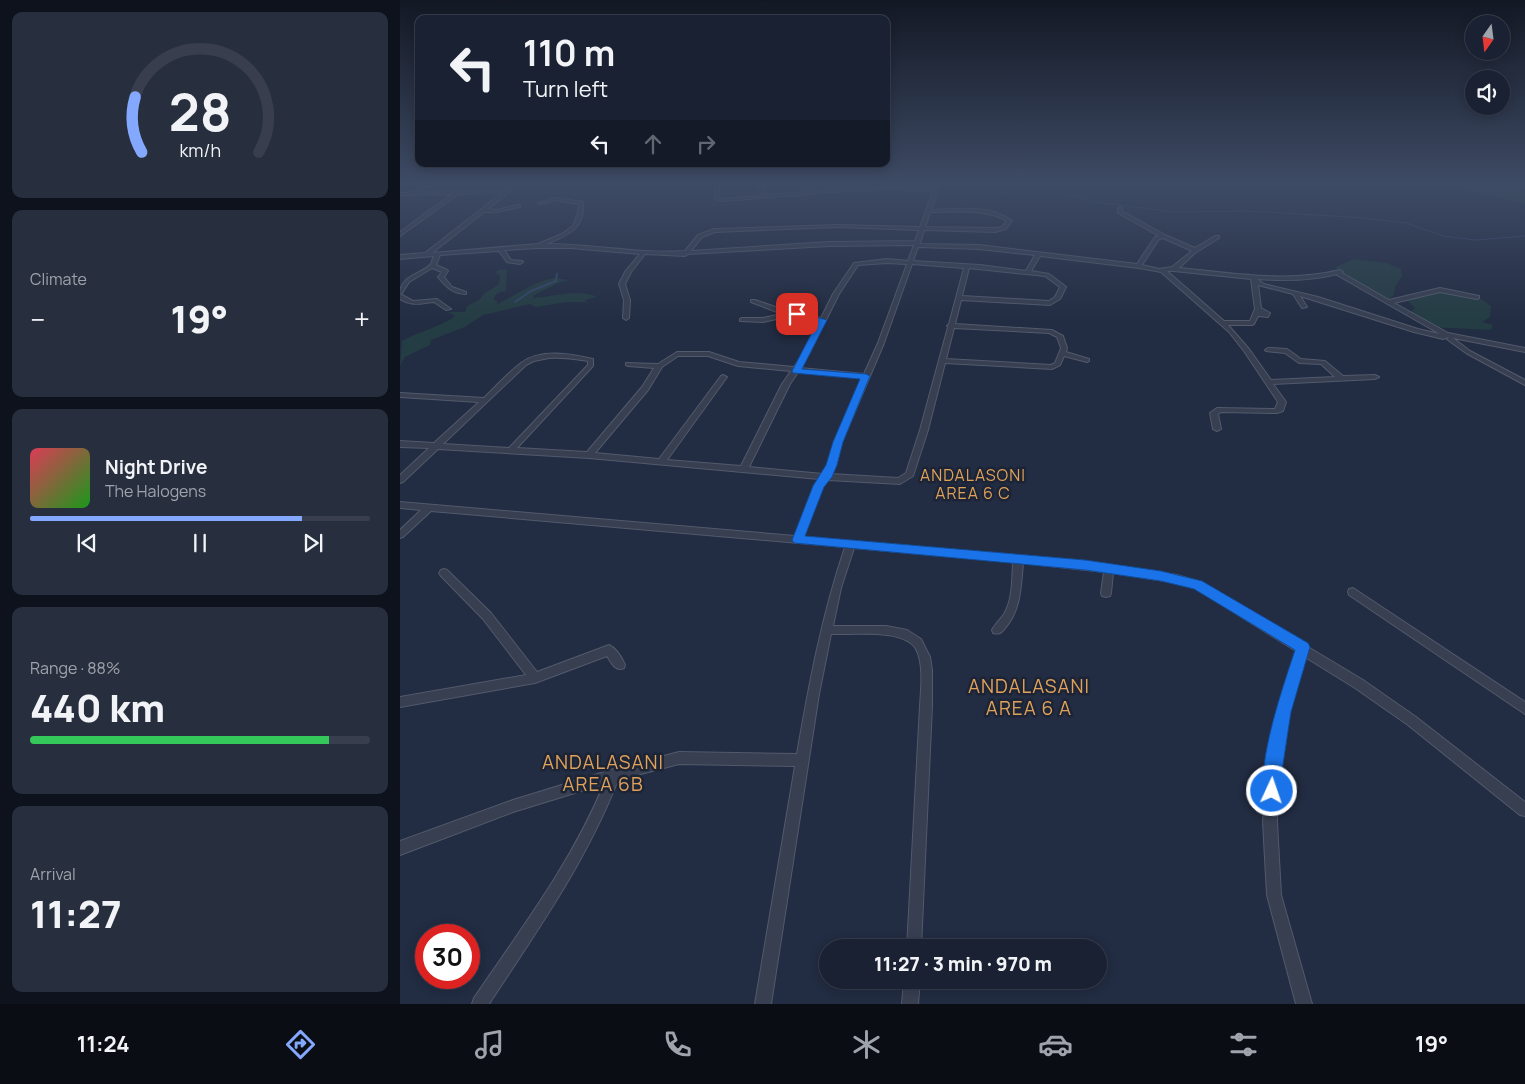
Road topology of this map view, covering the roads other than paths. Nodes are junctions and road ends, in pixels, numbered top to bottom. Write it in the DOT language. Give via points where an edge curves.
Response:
graph roads {
  1 [pos="459,229"];
  2 [pos="574,229"];
  3 [pos="767,229"];
  4 [pos="923,229"];
  5 [pos="968,229"];
  6 [pos="1000,229"];
  7 [pos="1150,229"];
  8 [pos="1163,236"];
  9 [pos="1217,237"];
  10 [pos="918,244"];
  11 [pos="538,246"];
  12 [pos="501,248"];
  13 [pos="1196,250"];
  14 [pos="642,254"];
  15 [pos="685,254"];
  16 [pos="1038,254"];
  17 [pos="437,255"];
  18 [pos="425,256"];
  19 [pos="400,257"];
  20 [pos="520,262"];
  21 [pos="910,262"];
  22 [pos="432,266"];
  23 [pos="967,266"];
  24 [pos="1139,266"];
  25 [pos="1174,269"];
  26 [pos="1160,270"];
  27 [pos="1027,273"];
  28 [pos="1254,279"];
  29 [pos="464,293"];
  30 [pos="400,294"];
  31 [pos="1296,294"];
  32 [pos="1477,297"];
  33 [pos="958,298"];
  34 [pos="753,301"];
  35 [pos="1389,302"];
  36 [pos="1304,306"];
  37 [pos="448,309"];
  38 [pos="1257,311"];
  39 [pos="792,314"];
  40 [pos="626,318"];
  41 [pos="742,320"];
  42 [pos="823,320"];
  43 [pos="1222,323"];
  44 [pos="950,326"];
  45 [pos="1447,336"];
  46 [pos="1525,348"];
  47 [pos="1268,350"];
  48 [pos="1062,353"];
  49 [pos="1087,360"];
  50 [pos="941,361"];
  51 [pos="628,364"];
  52 [pos="659,366"];
  53 [pos="796,371"];
  54 [pos="866,376"];
  55 [pos="723,377"];
  56 [pos="1374,377"];
  57 [pos="1341,378"];
  58 [pos="1270,382"];
  59 [pos="1525,383"];
  60 [pos="400,395"];
  61 [pos="484,400"];
  62 [pos="1217,429"];
  63 [pos="400,444"];
  64 [pos="436,446"];
  65 [pos="511,450"];
  66 [pos="589,455"];
  67 [pos="661,462"];
  68 [pos="744,468"];
  69 [pos="826,477"];
  70 [pos="400,480"];
  71 [pos="400,505"];
  72 [pos="428,508"];
  73 [pos="400,534"];
  74 [pos="798,540"];
  75 [pos="850,545"];
  76 [pos="1018,560"];
  77 [pos="1108,568"];
  78 [pos="444,574"];
  79 [pos="1353,592"];
  80 [pos="1106,593"];
  81 [pos="828,630"];
  82 [pos="997,630"];
  83 [pos="1303,647"];
  84 [pos="620,665"];
  85 [pos="535,678"];
  86 [pos="400,702"];
  87 [pos="1525,709"];
  88 [pos="802,760"];
  89 [pos="614,775"];
  90 [pos="1525,810"];
  91 [pos="400,848"];
  92 [pos="914,939"];
  93 [pos="911,989"];
  94 [pos="480,1004"];
  95 [pos="763,1004"];
  96 [pos="910,1004"];
  97 [pos="1304,1004"];
  1 -- 18 [label="street"];
  2 -- 11 [label="street"];
  3 -- 15 [label="street" via="714,231 700,236"];
  4 -- 10 [label="street"];
  5 -- 6 [label="street"];
  7 -- 8 [label="street"];
  8 -- 13 [label="street"];
  8 -- 24 [label="street" via="1157,238"];
  9 -- 13 [label="street"];
  10 -- 15 [label="street" via="829,244"];
  10 -- 16 [label="street"];
  10 -- 21 [label="street"];
  11 -- 12 [label="street"];
  11 -- 14 [label="street"];
  12 -- 17 [label="street"];
  12 -- 20 [label="street" via="509,261"];
  13 -- 25 [label="street"];
  14 -- 15 [label="street"];
  14 -- 40 [label="street" via="622,284"];
  16 -- 24 [label="street"];
  16 -- 27 [label="street"];
  17 -- 18 [label="street"];
  17 -- 22 [label="street"];
  18 -- 19 [label="street"];
  21 -- 23 [label="street"];
  21 -- 42 [label="street" via="866,261 856,264"];
  21 -- 54 [label="street"];
  22 -- 29 [label="street" via="445,271 440,276 450,288"];
  22 -- 30 [label="street" via="407,281"];
  23 -- 27 [label="street"];
  23 -- 33 [label="street"];
  24 -- 26 [label="street"];
  25 -- 26 [label="street"];
  25 -- 28 [label="street"];
  26 -- 43 [label="street"];
  27 -- 33 [label="street" via="1047,275 1056,280 1063,287 1058,298 1047,303"];
  28 -- 31 [label="street"];
  28 -- 35 [label="street" via="1319,277 1340,272"];
  28 -- 38 [label="street"];
  30 -- 37 [label="street" via="404,301 413,304 435,300"];
  31 -- 36 [label="street"];
  31 -- 45 [label="street" via="1416,331"];
  32 -- 35 [label="street" via="1440,290"];
  33 -- 44 [label="street"];
  34 -- 39 [label="street"];
  35 -- 45 [label="street"];
  38 -- 43 [label="street" via="1252,323"];
  39 -- 41 [label="street" via="763,320"];
  39 -- 42 [label="street"];
  42 -- 53 [label="street"];
  43 -- 58 [label="street"];
  44 -- 48 [label="street" via="1050,331 1060,336"];
  44 -- 50 [label="street"];
  45 -- 46 [label="street"];
  45 -- 59 [label="street" via="1468,352"];
  47 -- 57 [label="street" via="1287,351 1299,362 1323,362"];
  48 -- 49 [label="street"];
  48 -- 50 [label="street" via="1058,364 1052,367"];
  50 -- 69 [label="street" via="910,474 893,481"];
  51 -- 52 [label="street"];
  52 -- 53 [label="street" via="677,354 709,354 738,364"];
  52 -- 66 [label="street" via="645,388"];
  53 -- 54 [label="street"];
  53 -- 68 [label="street" via="786,384"];
  54 -- 69 [label="street"];
  55 -- 67 [label="street"];
  56 -- 57 [label="street"];
  57 -- 58 [label="street"];
  58 -- 62 [label="street" via="1282,402 1280,409 1270,412 1220,410 1214,413"];
  60 -- 61 [label="street"];
  61 -- 64 [label="street"];
  61 -- 65 [label="street" via="521,366 538,357 567,356 593,362"];
  63 -- 64 [label="street"];
  64 -- 65 [label="street"];
  64 -- 70 [label="street"];
  65 -- 66 [label="street"];
  66 -- 67 [label="street"];
  67 -- 68 [label="street"];
  68 -- 69 [label="street"];
  69 -- 74 [label="street" via="818,486"];
  71 -- 72 [label="street"];
  72 -- 73 [label="street"];
  72 -- 74 [label="street"];
  74 -- 75 [label="street"];
  75 -- 76 [label="street"];
  75 -- 81 [label="street" via="836,588"];
  76 -- 77 [label="street"];
  76 -- 82 [label="street" via="1015,602 1005,623"];
  77 -- 80 [label="street"];
  77 -- 83 [label="street" via="1194,584"];
  78 -- 85 [label="street" via="487,616"];
  79 -- 87 [label="street"];
  81 -- 88 [label="street"];
  81 -- 92 [label="street" via="902,634 921,647 924,656 924,749"];
  83 -- 90 [label="street" via="1412,721"];
  83 -- 97 [label="street" via="1283,712 1272,773 1270,822 1274,895"];
  84 -- 85 [label="street" via="609,650"];
  85 -- 86 [label="street"];
  88 -- 89 [label="street" via="689,756"];
  88 -- 95 [label="street"];
  89 -- 91 [label="street" via="513,806"];
  89 -- 94 [label="street" via="580,849"];
  93 -- 96 [label="street"];
}
